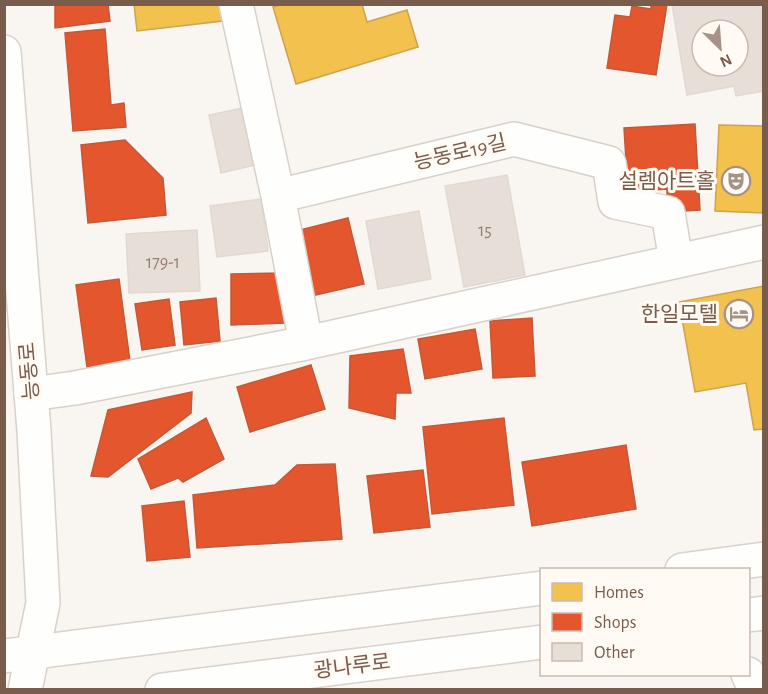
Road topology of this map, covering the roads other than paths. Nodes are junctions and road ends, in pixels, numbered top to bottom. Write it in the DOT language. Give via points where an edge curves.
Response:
graph roads {
  1 [pos="239,5"];
  2 [pos="4,52"];
  3 [pos="278,196"];
  4 [pos="764,242"];
  5 [pos="676,261"];
  6 [pos="306,343"];
  7 [pos="31,394"];
  8 [pos="764,559"];
  9 [pos="697,568"];
  10 [pos="540,588"];
  11 [pos="540,642"];
  12 [pos="18,655"];
  13 [pos="749,676"];
  14 [pos="25,690"];
  15 [pos="162,690"];
  16 [pos="755,690"];
  1 -- 3 [label="main road"];
  2 -- 7 [label="main road, 능동로"];
  3 -- 5 [label="main road, 능동로19길" via="514,139 609,163 615,202 668,213"];
  3 -- 6 [label="main road"];
  4 -- 5 [label="main road"];
  5 -- 6 [label="main road"];
  6 -- 7 [label="main road"];
  7 -- 12 [label="main road, 능동로" via="43,603"];
  8 -- 9 [label="main road"];
  10 -- 12 [label="main road"];
  11 -- 15 [label="main road, 광나루로"];
  12 -- 14 [label="main road, 능동로"];
  13 -- 16 [label="main road"];
}
